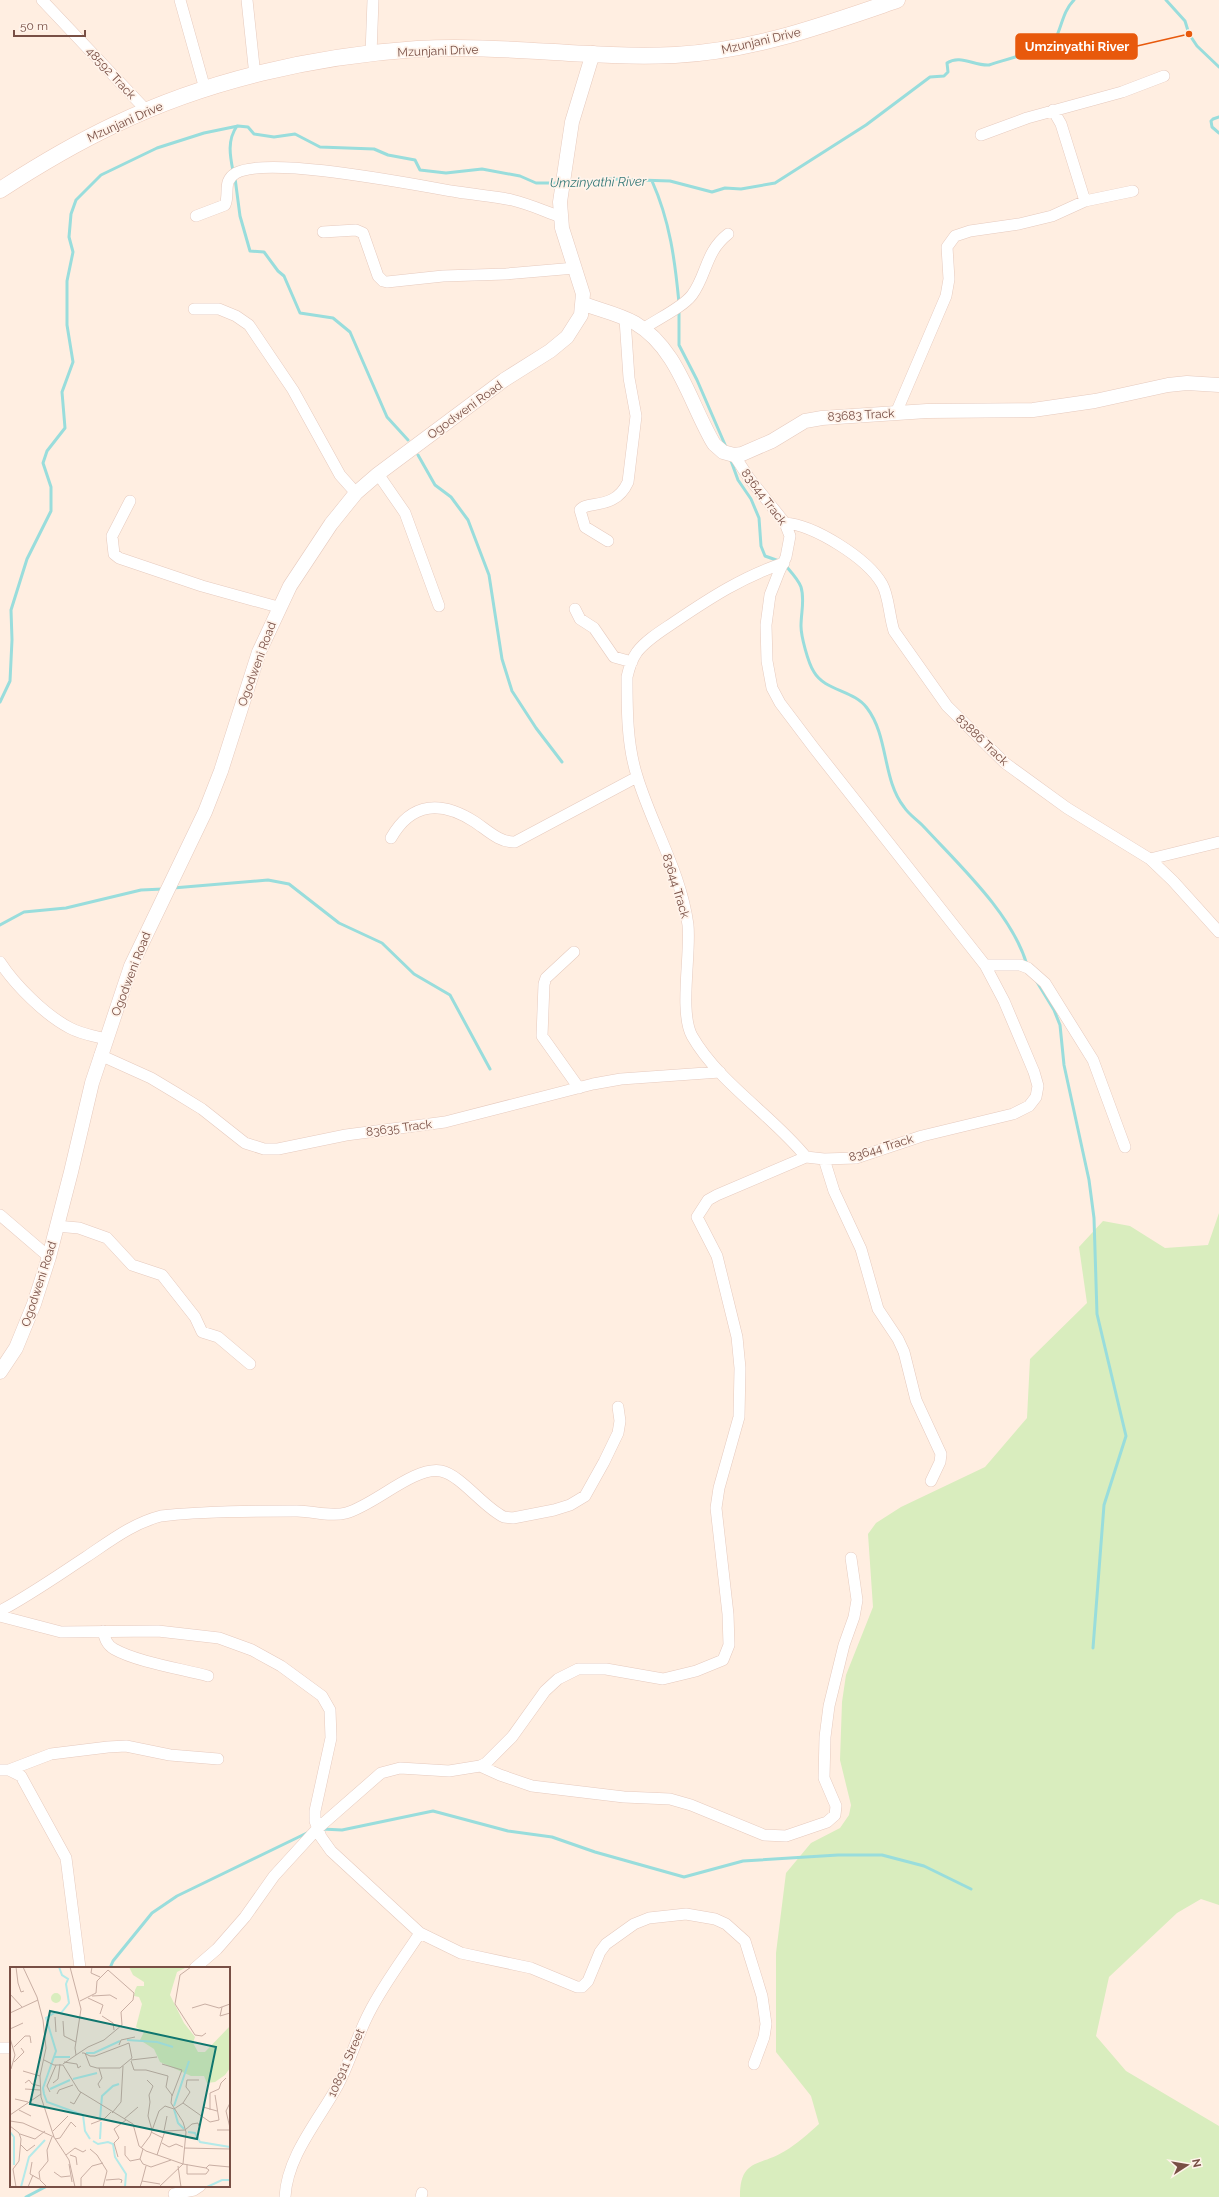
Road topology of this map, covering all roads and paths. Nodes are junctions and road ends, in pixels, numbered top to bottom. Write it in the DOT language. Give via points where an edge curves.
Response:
graph roads {
  1 [pos="42,0"];
  2 [pos="180,0"];
  3 [pos="247,0"];
  4 [pos="373,0"];
  5 [pos="897,0"];
  6 [pos="593,53"];
  7 [pos="371,54"];
  8 [pos="255,76"];
  9 [pos="1164,76"];
  10 [pos="205,89"];
  11 [pos="1053,110"];
  12 [pos="147,111"];
  13 [pos="981,135"];
  14 [pos="0,190"];
  15 [pos="1133,191"];
  16 [pos="1085,201"];
  17 [pos="196,216"];
  18 [pos="560,217"];
  19 [pos="323,232"];
  20 [pos="728,234"];
  21 [pos="575,268"];
  22 [pos="584,304"];
  23 [pos="194,309"];
  24 [pos="625,319"];
  25 [pos="643,329"];
  26 [pos="1219,385"];
  27 [pos="896,413"];
  28 [pos="734,455"];
  29 [pos="378,474"];
  30 [pos="356,494"];
  31 [pos="130,501"];
  32 [pos="785,523"];
  33 [pos="608,541"];
  34 [pos="784,563"];
  35 [pos="439,606"];
  36 [pos="278,607"];
  37 [pos="574,609"];
  38 [pos="632,662"];
  39 [pos="637,777"];
  40 [pos="392,838"];
  41 [pos="1219,842"];
  42 [pos="1150,859"];
  43 [pos="1219,932"];
  44 [pos="574,952"];
  45 [pos="0,962"];
  46 [pos="985,965"];
  47 [pos="106,1039"];
  48 [pos="100,1055"];
  49 [pos="720,1072"];
  50 [pos="578,1088"];
  51 [pos="1125,1147"];
  52 [pos="806,1157"];
  53 [pos="824,1159"];
  54 [pos="0,1215"];
  55 [pos="56,1226"];
  56 [pos="49,1257"];
  57 [pos="250,1364"];
  58 [pos="0,1372"];
  59 [pos="618,1407"];
  60 [pos="931,1481"];
  61 [pos="851,1558"];
  62 [pos="0,1611"];
  63 [pos="0,1616"];
  64 [pos="103,1632"];
  65 [pos="208,1676"];
  66 [pos="218,1759"];
  67 [pos="480,1766"];
  68 [pos="4,1770"];
  69 [pos="316,1829"];
  70 [pos="420,1933"];
  71 [pos="80,1967"];
  72 [pos="196,1967"];
  73 [pos="754,2064"];
  74 [pos="286,2185"];
  75 [pos="198,2187"];
  76 [pos="174,2194"];
  77 [pos="277,2197"];
  78 [pos="285,2197"];
  1 -- 12 [label="street, 48592 Track"];
  2 -- 10 [label="street"];
  3 -- 8 [label="street"];
  4 -- 7 [label="street"];
  5 -- 6 [label="main road, Mzunjani Drive" via="783,38 751,45 674,55"];
  6 -- 7 [label="main road, Mzunjani Drive" via="438,49"];
  6 -- 18 [label="street" via="572,122"];
  7 -- 8 [label="main road, Mzunjani Drive"];
  8 -- 10 [label="main road, Mzunjani Drive"];
  9 -- 11 [label="street" via="1122,92"];
  10 -- 12 [label="main road, Mzunjani Drive"];
  11 -- 13 [label="street"];
  11 -- 16 [label="street" via="1061,124"];
  12 -- 14 [label="main road, Mzunjani Drive" via="65,150"];
  15 -- 16 [label="street"];
  16 -- 27 [label="street" via="1052,216 1019,224 970,230 950,241 946,253 949,279 946,296"];
  17 -- 18 [label="street" via="225,205 227,184 232,176 246,169 263,167 292,168 510,199"];
  18 -- 21 [label="street"];
  19 -- 21 [label="street" via="356,230 363,233 378,276 387,282"];
  20 -- 25 [label="street" via="712,252 692,295"];
  21 -- 22 [label="street"];
  22 -- 24 [label="street"];
  22 -- 29 [label="street, Ogodweni Road" via="576,325 567,337"];
  23 -- 30 [label="street" via="219,310 236,316 248,325 293,390 340,475"];
  24 -- 25 [label="street"];
  24 -- 33 [label="street" via="629,378 636,416 628,482 624,491 616,498 580,510 585,527"];
  25 -- 28 [label="street" via="667,354 695,403 714,444 723,452"];
  26 -- 27 [label="street, 83683 Track" via="1174,384 1095,401 1033,410"];
  27 -- 28 [label="street, 83683 Track" via="804,421 772,442"];
  28 -- 32 [label="street, 83644 Track"];
  29 -- 30 [label="street, Ogodweni Road"];
  29 -- 35 [label="street" via="405,513"];
  30 -- 36 [label="street, Ogodweni Road" via="330,524"];
  31 -- 36 [label="street" via="112,536 114,554 119,558 202,586"];
  32 -- 34 [label="street, 83644 Track" via="791,542"];
  32 -- 42 [label="street, 83886 Track" via="803,525 835,542 875,576 885,592 894,631 905,647 947,706 1005,763 1067,808"];
  34 -- 38 [label="street, 83644 Track" via="750,575 688,613 644,645"];
  34 -- 46 [label="street, 83644 Track" via="770,595 766,625 767,661 772,688 780,703 814,748"];
  36 -- 47 [label="street, Ogodweni Road" via="259,652 218,778 131,966"];
  37 -- 38 [label="street" via="580,619 594,628 614,657"];
  38 -- 39 [label="street, 83644 Track" via="627,677 627,694 631,752"];
  39 -- 40 [label="street" via="515,842 504,841 458,812 431,807 413,813 398,825"];
  39 -- 49 [label="street, 83644 Track" via="685,910 689,940 689,1029"];
  41 -- 42 [label="street"];
  42 -- 43 [label="street, 83886 Track"];
  44 -- 50 [label="street" via="546,978 541,1028 545,1044"];
  45 -- 47 [label="street" via="26,993 69,1028"];
  46 -- 51 [label="street" via="1015,965 1028,968 1045,984 1093,1060"];
  46 -- 53 [label="street, 83644 Track" via="1004,1001 1034,1072 1038,1091 1033,1102 1024,1110 1013,1114 922,1136 856,1158"];
  47 -- 48 [label="street, Ogodweni Road"];
  48 -- 50 [label="street, 83635 Track" via="151,1078 202,1109 245,1143 264,1149 278,1149 346,1134 445,1122"];
  48 -- 55 [label="street, Ogodweni Road" via="64,1203"];
  49 -- 50 [label="street, 83635 Track" via="621,1079"];
  49 -- 52 [label="street, 83644 Track" via="792,1140"];
  52 -- 53 [label="street, 83644 Track"];
  52 -- 67 [label="street" via="717,1195 708,1200 697,1217 717,1256 737,1337 740,1368 739,1417 716,1508 728,1614 729,1645 723,1660 696,1671 663,1679 589,1668 578,1669 567,1674 546,1691 512,1737"];
  53 -- 60 [label="street" via="834,1190 861,1249 878,1309 904,1352 916,1400 941,1454"];
  54 -- 56 [label="street"];
  55 -- 56 [label="street, Ogodweni Road"];
  55 -- 57 [label="street" via="79,1228 109,1240 132,1265 162,1275 195,1317 202,1332 218,1337"];
  56 -- 58 [label="street, Ogodweni Road" via="21,1337"];
  59 -- 62 [label="street" via="618,1433 590,1488 579,1500 554,1510 504,1518 454,1477 435,1471 418,1474 364,1507 343,1514 265,1511 161,1516 128,1529 32,1594"];
  61 -- 67 [label="street" via="856,1586 856,1606 829,1706 825,1737 824,1778 836,1806 835,1815 827,1822 786,1836 764,1835 691,1804 670,1799 624,1797 532,1786"];
  63 -- 64 [label="street" via="49,1630"];
  64 -- 65 [label="street" via="114,1649 132,1657"];
  64 -- 69 [label="street" via="158,1631 219,1638 252,1650 280,1666 322,1696 330,1710 331,1738 315,1811"];
  66 -- 68 [label="street" via="170,1755 126,1746 51,1754"];
  67 -- 69 [label="street" via="449,1771 400,1768 387,1770"];
  68 -- 71 [label="street" via="21,1776 66,1858"];
  69 -- 70 [label="street" via="331,1851"];
  69 -- 72 [label="street" via="274,1876 245,1918 217,1949"];
  70 -- 73 [label="street" via="461,1953 531,1968 577,1987 588,1981 606,1944 634,1924 649,1918 686,1914 715,1919 726,1924 745,1941 762,1996 766,2024"];
  70 -- 74 [label="street, 108911 Street" via="368,2013 352,2055 323,2112 301,2147"];
  74 -- 77 [label="street"];
  74 -- 78 [label="street, 108911 Street"];
  75 -- 76 [label="street"];
}
